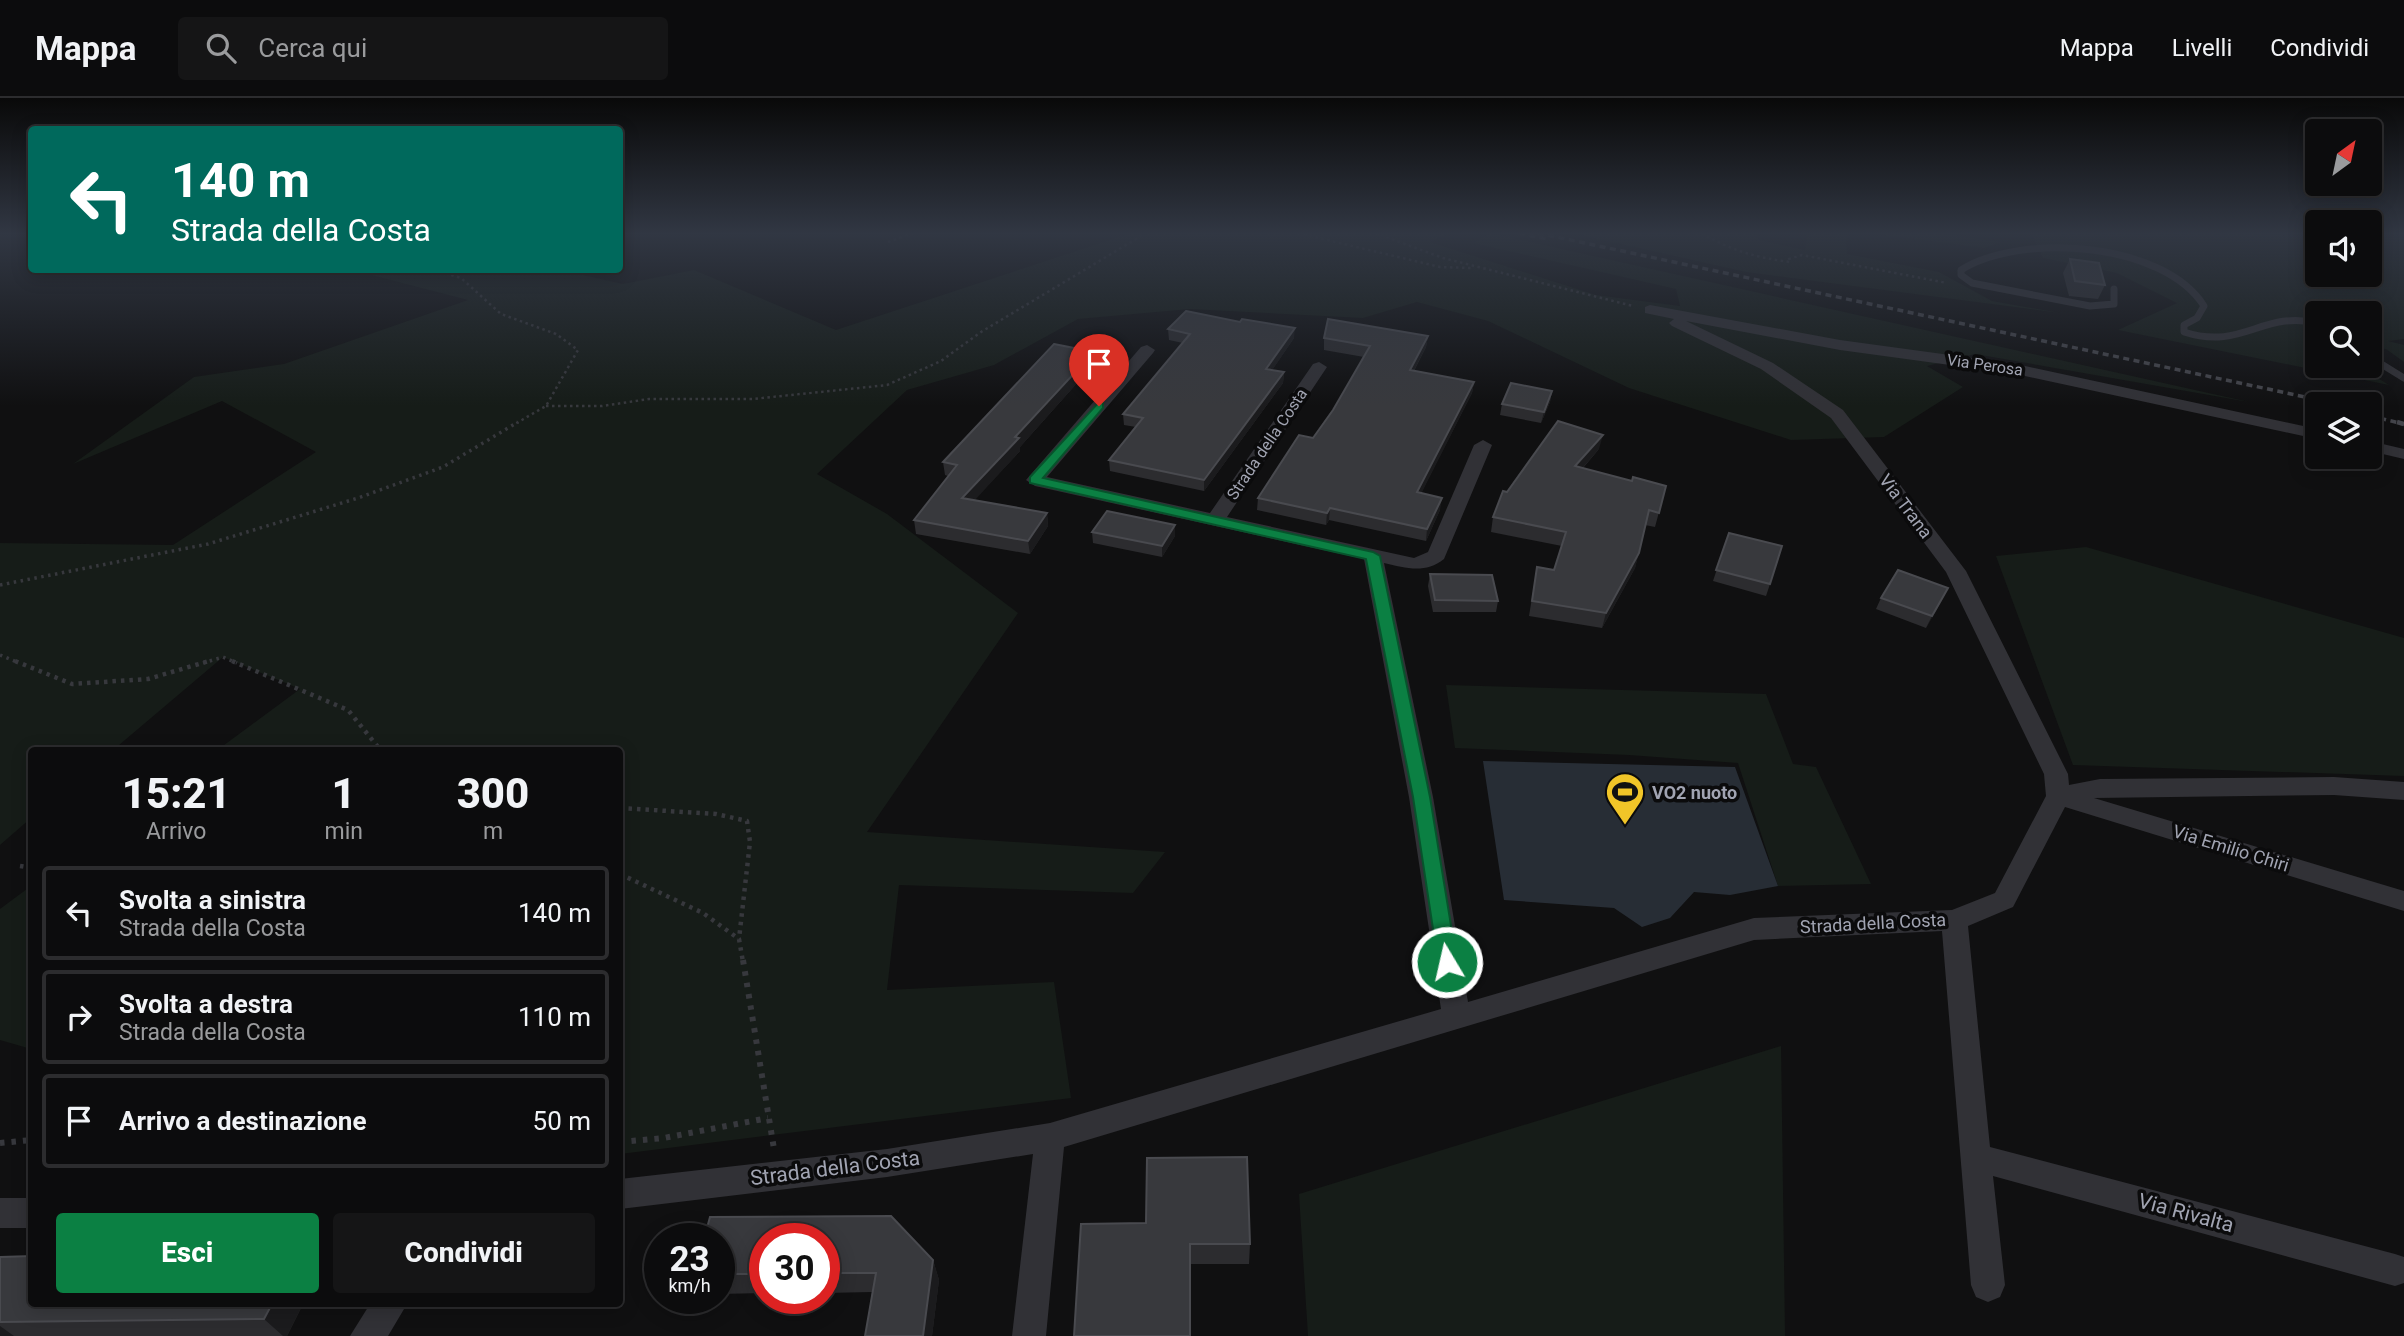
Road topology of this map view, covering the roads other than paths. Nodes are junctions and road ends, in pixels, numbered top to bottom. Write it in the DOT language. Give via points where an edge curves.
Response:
graph roads {
  1 [pos="2016,291"];
  2 [pos="2114,291"];
  3 [pos="2196,291"];
  4 [pos="1650,310"];
  5 [pos="2305,320"];
  6 [pos="1147,350"];
  7 [pos="2382,365"];
  8 [pos="1319,368"];
  9 [pos="2404,379"];
  10 [pos="2305,432"];
  11 [pos="1483,445"];
  12 [pos="2382,449"];
  13 [pos="2404,454"];
  14 [pos="1215,520"];
  15 [pos="1373,556"];
  16 [pos="2404,791"];
  17 [pos="2058,796"];
  18 [pos="2404,901"];
  19 [pos="1954,920"];
  20 [pos="1754,929"];
  21 [pos="1456,1017"];
  22 [pos="1050,1137"];
  23 [pos="1976,1157"];
  24 [pos="623,1194"];
  25 [pos="0,1213"];
  26 [pos="28,1213"];
  27 [pos="2395,1270"];
  28 [pos="1988,1284"];
  29 [pos="388,1307"];
  30 [pos="367,1336"];
  31 [pos="1029,1336"];
  1 -- 2 [label="lane" via="2107,307 2114,304"];
  3 -- 5 [label="lane" via="2204,306 2197,318 2184,325 2184,332 2201,340 2224,341 2283,319"];
  4 -- 10 [label="street, Via Perosa" via="1840,345 2016,369"];
  4 -- 17 [label="street, Via Trana" via="1767,366 1837,414 1956,571 2056,774"];
  6 -- 14 [label="street, Strada della Costa" via="1035,480"];
  7 -- 9 [label="lane"];
  8 -- 14 [label="street, Strada della Costa"];
  11 -- 15 [label="street, Strada della Costa" via="1437,555 1429,562 1414,564"];
  12 -- 13 [label="street"];
  14 -- 15 [label="street, Strada della Costa"];
  15 -- 21 [label="street" via="1422,797"];
  16 -- 17 [label="street" via="2333,786 2099,788"];
  17 -- 18 [label="street, Via Emilio Chiri"];
  17 -- 19 [label="street, Strada della Costa" via="2004,900"];
  19 -- 20 [label="street, Strada della Costa"];
  19 -- 23 [label="street"];
  20 -- 21 [label="street, Strada della Costa"];
  21 -- 22 [label="street, Strada della Costa"];
  22 -- 24 [label="street, Strada della Costa" via="887,1163"];
  22 -- 31 [label="street"];
  23 -- 27 [label="street, Via Rivalta"];
  23 -- 28 [label="street"];
  25 -- 26 [label="street"];
  29 -- 30 [label="street"];
}
